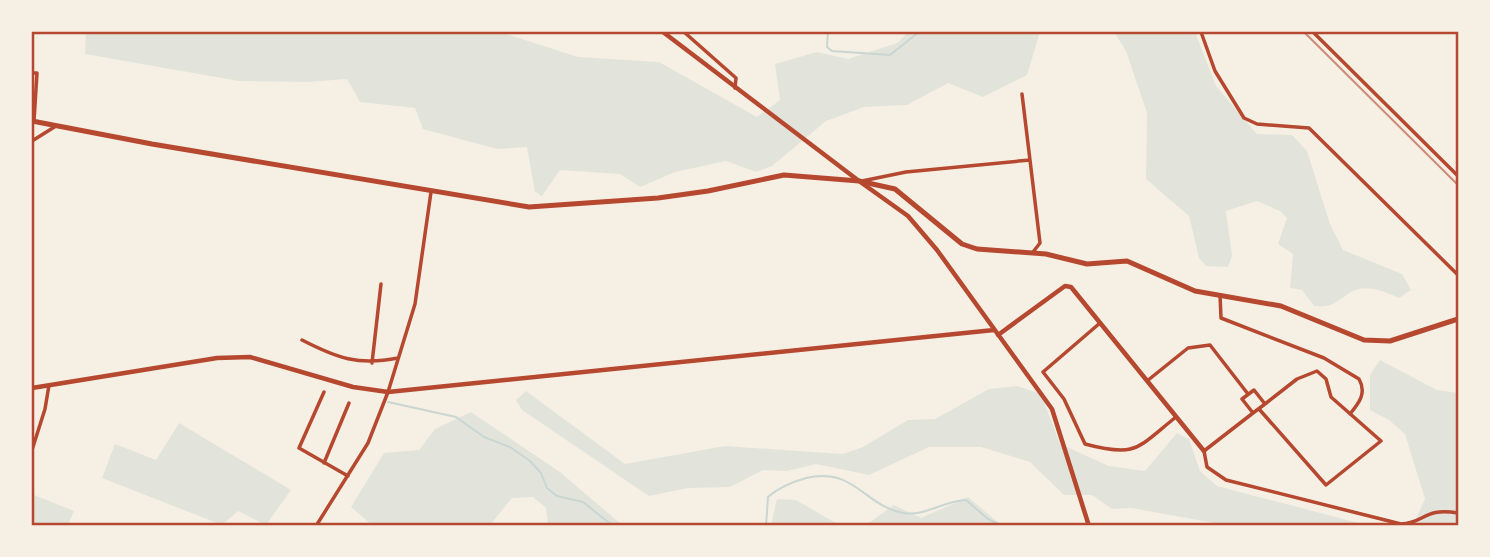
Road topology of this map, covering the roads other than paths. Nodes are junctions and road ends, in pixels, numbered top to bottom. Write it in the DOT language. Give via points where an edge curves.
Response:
graph roads {
  1 [pos="663,32"];
  2 [pos="684,32"];
  3 [pos="1201,32"];
  4 [pos="1312,32"];
  5 [pos="32,72"];
  6 [pos="735,88"];
  7 [pos="1022,94"];
  8 [pos="34,96"];
  9 [pos="33,121"];
  10 [pos="57,125"];
  11 [pos="32,141"];
  12 [pos="1030,160"];
  13 [pos="1458,176"];
  14 [pos="859,181"];
  15 [pos="431,192"];
  16 [pos="1033,252"];
  17 [pos="1458,275"];
  18 [pos="381,284"];
  19 [pos="1220,295"];
  20 [pos="1458,319"];
  21 [pos="1100,323"];
  22 [pos="993,330"];
  23 [pos="998,335"];
  24 [pos="302,340"];
  25 [pos="398,358"];
  26 [pos="372,363"];
  27 [pos="1147,381"];
  28 [pos="48,385"];
  29 [pos="32,388"];
  30 [pos="324,392"];
  31 [pos="387,392"];
  32 [pos="1248,394"];
  33 [pos="349,403"];
  34 [pos="1265,404"];
  35 [pos="1259,409"];
  36 [pos="1253,413"];
  37 [pos="1350,414"];
  38 [pos="1176,417"];
  39 [pos="32,450"];
  40 [pos="1204,451"];
  41 [pos="324,463"];
  42 [pos="348,476"];
  43 [pos="1458,513"];
  44 [pos="316,526"];
  45 [pos="1089,526"];
  1 -- 6 [label="street"];
  2 -- 6 [label="street" via="736,78"];
  3 -- 17 [label="street" via="1215,71 1248,121 1309,128"];
  4 -- 13 [label="street"];
  5 -- 8 [label="street" via="37,73"];
  6 -- 14 [label="street"];
  7 -- 12 [label="street"];
  8 -- 9 [label="street"];
  9 -- 10 [label="main road"];
  10 -- 11 [label="street"];
  10 -- 15 [label="main road"];
  12 -- 14 [label="street"];
  12 -- 16 [label="street" via="1040,243"];
  14 -- 15 [label="main road" via="784,175 708,191 547,208"];
  14 -- 16 [label="main road" via="895,189 962,244"];
  14 -- 22 [label="street" via="908,216"];
  15 -- 25 [label="street" via="421,274"];
  16 -- 19 [label="main road" via="1087,264 1127,261 1180,286"];
  18 -- 26 [label="street"];
  19 -- 20 [label="main road" via="1281,306 1374,342"];
  19 -- 37 [label="street" via="1221,318 1324,358 1359,379 1363,393"];
  21 -- 23 [label="street" via="1071,287 1065,286"];
  21 -- 27 [label="street"];
  21 -- 38 [label="street" via="1043,369 1064,399 1085,444 1114,452 1133,451"];
  22 -- 23 [label="street"];
  22 -- 31 [label="street"];
  23 -- 45 [label="street" via="1060,425"];
  24 -- 26 [label="street" via="336,357"];
  25 -- 26 [label="street"];
  25 -- 31 [label="street"];
  27 -- 32 [label="street" via="1188,348 1210,345"];
  27 -- 38 [label="street"];
  28 -- 29 [label="street"];
  28 -- 31 [label="street" via="250,357 353,387"];
  28 -- 39 [label="street"];
  30 -- 41 [label="street" via="299,448"];
  31 -- 42 [label="street" via="368,443"];
  32 -- 34 [label="street" via="1254,390"];
  32 -- 36 [label="street" via="1242,399"];
  33 -- 41 [label="street"];
  34 -- 35 [label="street"];
  34 -- 37 [label="street" via="1297,379 1317,372 1326,379 1331,397"];
  35 -- 36 [label="street"];
  35 -- 37 [label="street" via="1326,485 1381,441"];
  36 -- 40 [label="street"];
  38 -- 40 [label="street"];
  40 -- 43 [label="street" via="1207,467 1226,480 1401,524 1434,511"];
  41 -- 42 [label="street"];
  42 -- 44 [label="street"];
}
